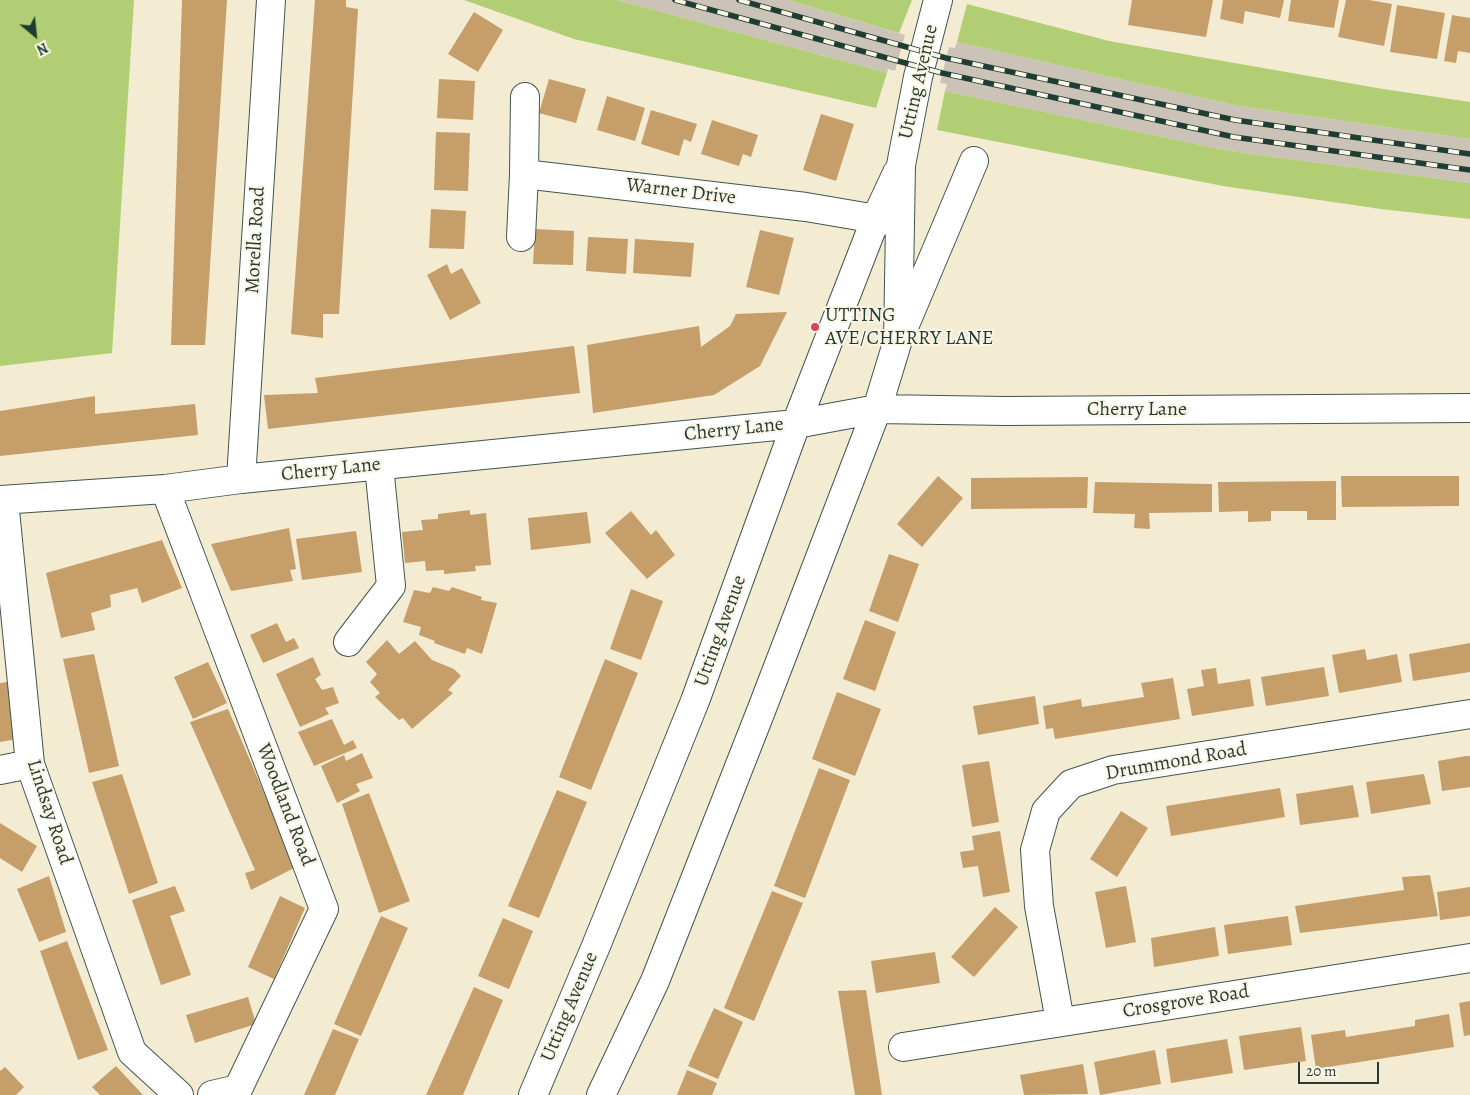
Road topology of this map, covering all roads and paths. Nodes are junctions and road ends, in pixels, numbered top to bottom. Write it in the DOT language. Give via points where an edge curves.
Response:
graph roads {
  1 [pos="271,0"];
  2 [pos="938,0"];
  3 [pos="525,97"];
  4 [pos="974,161"];
  5 [pos="524,174"];
  6 [pos="888,221"];
  7 [pos="521,237"];
  8 [pos="898,340"];
  9 [pos="1470,408"];
  10 [pos="877,409"];
  11 [pos="796,424"];
  12 [pos="380,466"];
  13 [pos="241,480"];
  14 [pos="165,489"];
  15 [pos="2,500"];
  16 [pos="348,642"];
  17 [pos="1470,714"];
  18 [pos="30,764"];
  19 [pos="0,770"];
  20 [pos="1470,958"];
  21 [pos="1060,1021"];
  22 [pos="903,1047"];
  23 [pos="179,1095"];
  24 [pos="212,1095"];
  25 [pos="533,1095"];
  26 [pos="601,1095"];
  1 -- 13 [label="street, Morella Road"];
  2 -- 6 [label="street, Utting Avenue" via="918,77"];
  3 -- 5 [label="street"];
  4 -- 8 [label="street"];
  5 -- 6 [label="street, Warner Drive" via="796,206"];
  5 -- 7 [label="street"];
  6 -- 8 [label="street, Utting Avenue"];
  6 -- 11 [label="street, Utting Avenue"];
  8 -- 10 [label="street, Utting Avenue"];
  9 -- 10 [label="street, Cherry Lane"];
  10 -- 11 [label="street, Cherry Lane"];
  10 -- 26 [label="street, Utting Avenue" via="658,972"];
  11 -- 12 [label="street, Cherry Lane"];
  11 -- 25 [label="street, Utting Avenue" via="695,701"];
  12 -- 13 [label="street, Cherry Lane"];
  12 -- 16 [label="street" via="391,586"];
  13 -- 14 [label="street, Cherry Lane"];
  14 -- 15 [label="street, Cherry Lane"];
  14 -- 24 [label="street, Woodland Road" via="324,909 238,1089"];
  15 -- 18 [label="street, Lindsay Road"];
  17 -- 21 [label="street, Drummond Road" via="1113,770 1071,784 1046,811 1035,850 1039,906"];
  18 -- 19 [label="street"];
  18 -- 23 [label="street, Lindsay Road" via="132,1052"];
  20 -- 21 [label="street, Crosgrove Road"];
  21 -- 22 [label="street, Crosgrove Road"];
}
